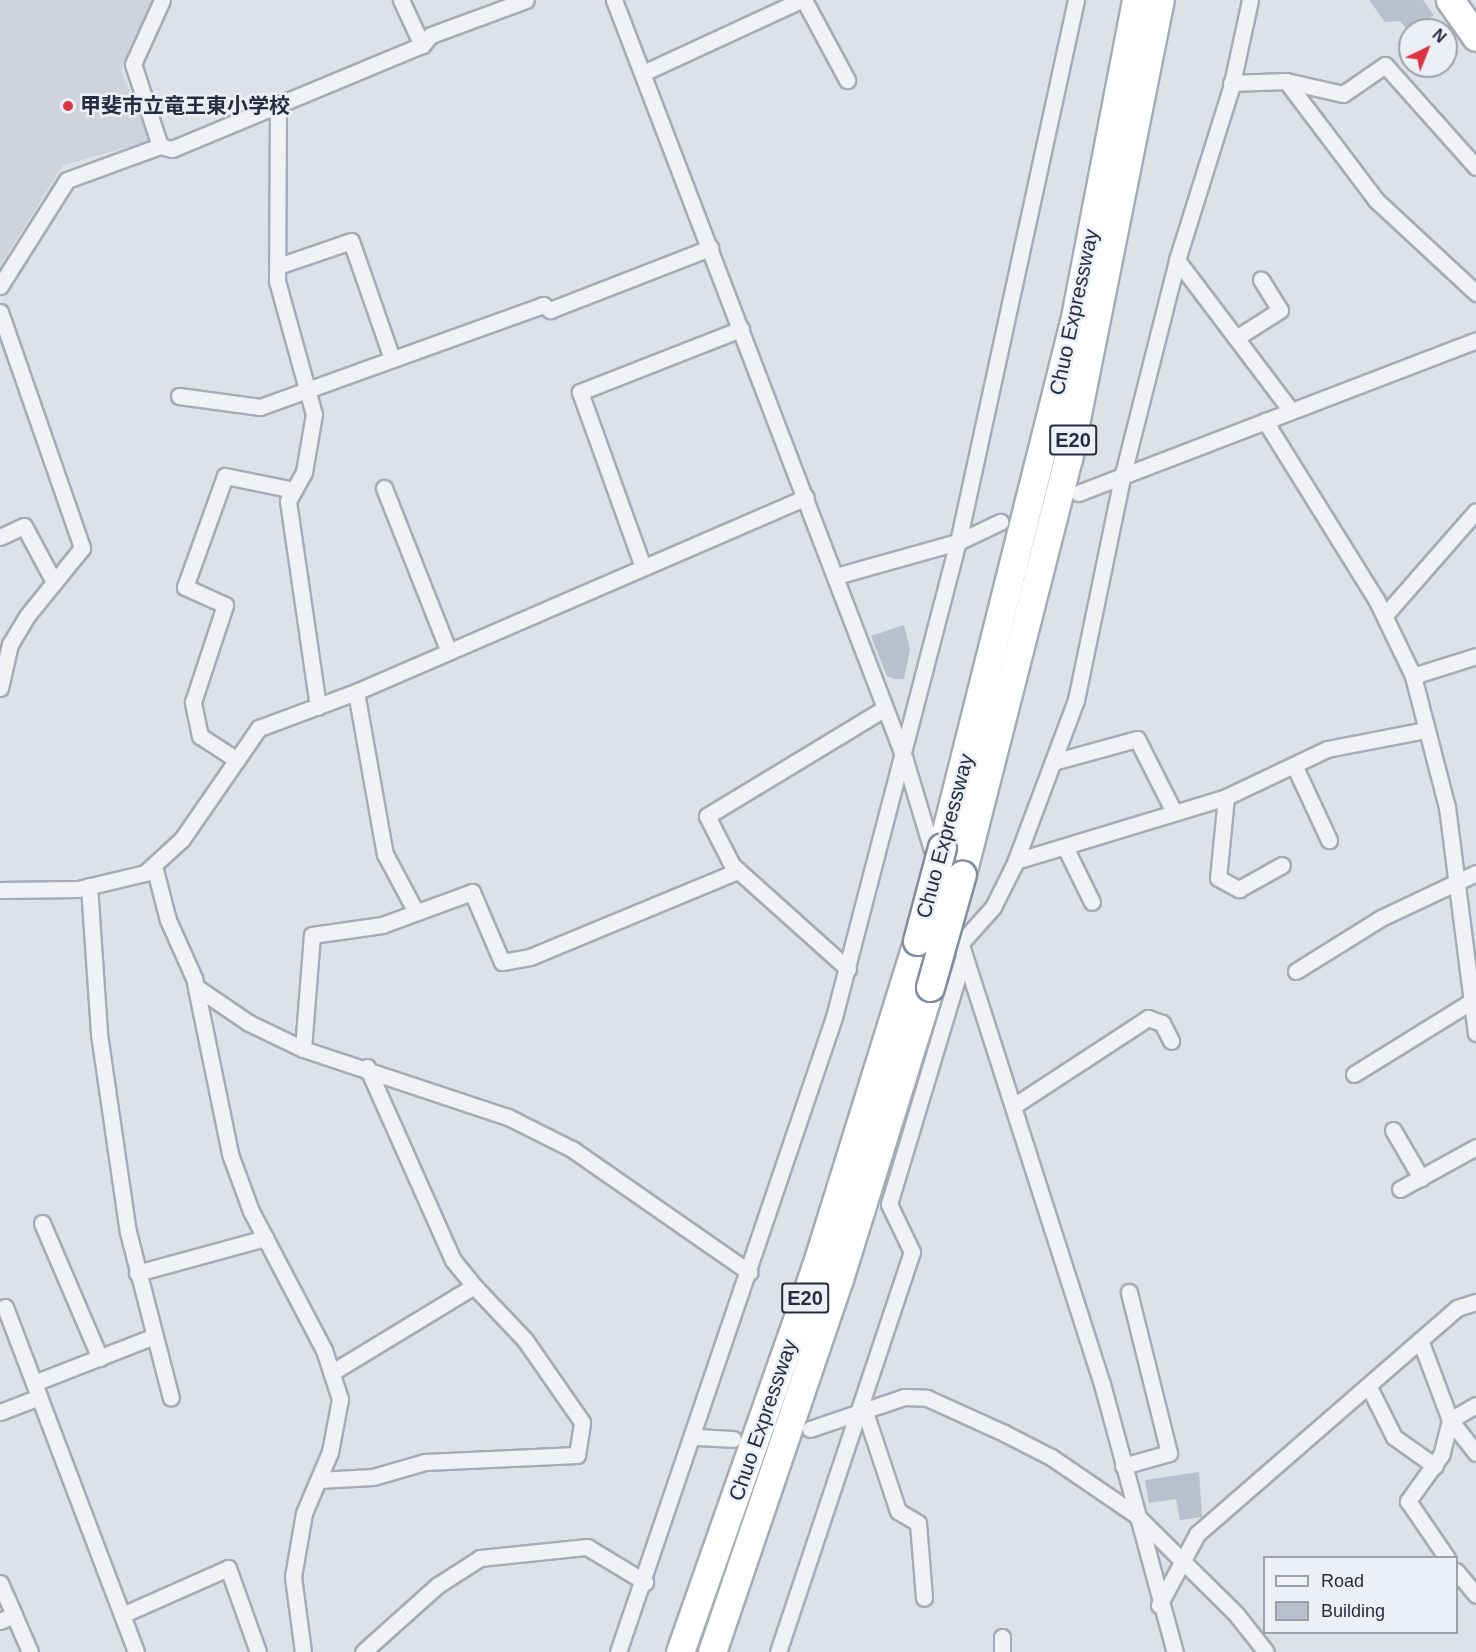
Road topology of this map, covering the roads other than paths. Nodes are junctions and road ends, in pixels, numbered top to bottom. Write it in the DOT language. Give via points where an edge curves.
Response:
graph roads {
  1 [pos="162,0"];
  2 [pos="401,0"];
  3 [pos="526,0"];
  4 [pos="614,0"];
  5 [pos="802,0"];
  6 [pos="1076,0"];
  7 [pos="1136,0"];
  8 [pos="1160,0"];
  9 [pos="1250,0"];
  10 [pos="1450,0"];
  11 [pos="1476,37"];
  12 [pos="422,45"];
  13 [pos="643,73"];
  14 [pos="847,80"];
  15 [pos="1286,81"];
  16 [pos="1231,83"];
  17 [pos="278,107"];
  18 [pos="160,146"];
  19 [pos="1476,167"];
  20 [pos="710,248"];
  21 [pos="1176,260"];
  22 [pos="278,266"];
  23 [pos="1261,280"];
  24 [pos="0,286"];
  25 [pos="1476,293"];
  26 [pos="0,312"];
  27 [pos="741,328"];
  28 [pos="1236,338"];
  29 [pos="1476,340"];
  30 [pos="392,358"];
  31 [pos="307,389"];
  32 [pos="179,396"];
  33 [pos="1292,411"];
  34 [pos="1265,421"];
  35 [pos="1123,474"];
  36 [pos="384,488"];
  37 [pos="294,490"];
  38 [pos="1078,494"];
  39 [pos="806,497"];
  40 [pos="1476,511"];
  41 [pos="1000,522"];
  42 [pos="0,537"];
  43 [pos="958,542"];
  44 [pos="643,567"];
  45 [pos="836,576"];
  46 [pos="54,582"];
  47 [pos="1384,615"];
  48 [pos="449,652"];
  49 [pos="1476,656"];
  50 [pos="1413,676"];
  51 [pos="0,688"];
  52 [pos="356,692"];
  53 [pos="318,707"];
  54 [pos="885,708"];
  55 [pos="1426,730"];
  56 [pos="237,760"];
  57 [pos="905,760"];
  58 [pos="1053,762"];
  59 [pos="1294,765"];
  60 [pos="1226,797"];
  61 [pos="1174,812"];
  62 [pos="1329,840"];
  63 [pos="1065,847"];
  64 [pos="1016,861"];
  65 [pos="1282,865"];
  66 [pos="154,866"];
  67 [pos="738,871"];
  68 [pos="1476,873"];
  69 [pos="1458,883"];
  70 [pos="88,886"];
  71 [pos="0,890"];
  72 [pos="1092,902"];
  73 [pos="416,912"];
  74 [pos="962,949"];
  75 [pos="848,969"];
  76 [pos="1296,971"];
  77 [pos="196,987"];
  78 [pos="1470,1002"];
  79 [pos="1476,1033"];
  80 [pos="1171,1041"];
  81 [pos="303,1049"];
  82 [pos="367,1067"];
  83 [pos="1354,1074"];
  84 [pos="1015,1105"];
  85 [pos="1393,1130"];
  86 [pos="1476,1147"];
  87 [pos="1421,1178"];
  88 [pos="1400,1189"];
  89 [pos="42,1223"];
  90 [pos="265,1238"];
  91 [pos="749,1272"];
  92 [pos="138,1273"];
  93 [pos="474,1286"];
  94 [pos="1129,1292"];
  95 [pos="1476,1302"];
  96 [pos="5,1307"];
  97 [pos="152,1337"];
  98 [pos="1420,1340"];
  99 [pos="100,1358"];
  100 [pos="331,1373"];
  101 [pos="1369,1387"];
  102 [pos="37,1390"];
  103 [pos="171,1398"];
  104 [pos="1476,1405"];
  105 [pos="0,1412"];
  106 [pos="860,1414"];
  107 [pos="1450,1420"];
  108 [pos="810,1429"];
  109 [pos="695,1437"];
  110 [pos="733,1439"];
  111 [pos="1476,1453"];
  112 [pos="1123,1466"];
  113 [pos="1435,1466"];
  114 [pos="318,1480"];
  115 [pos="1136,1515"];
  116 [pos="1446,1556"];
  117 [pos="1182,1561"];
  118 [pos="1458,1573"];
  119 [pos="645,1582"];
  120 [pos="0,1583"];
  121 [pos="1476,1595"];
  122 [pos="924,1598"];
  123 [pos="1159,1605"];
  124 [pos="122,1615"];
  125 [pos="7,1618"];
  126 [pos="30,1652"];
  127 [pos="136,1652"];
  128 [pos="258,1652"];
  129 [pos="303,1652"];
  130 [pos="363,1652"];
  131 [pos="618,1652"];
  132 [pos="680,1652"];
  133 [pos="712,1652"];
  134 [pos="778,1652"];
  135 [pos="1174,1652"];
  136 [pos="1266,1652"];
  1 -- 18 [label="street" via="133,64"];
  2 -- 12 [label="street"];
  3 -- 12 [label="street" via="431,35"];
  4 -- 13 [label="street"];
  5 -- 13 [label="street"];
  5 -- 14 [label="street"];
  6 -- 43 [label="street"];
  7 -- 132 [label="highway, Chuo Expressway / E20, bridge" via="1075,317 917,940 816,1266"];
  8 -- 133 [label="highway, Chuo Expressway / E20, bridge" via="1068,459 962,874 839,1279"];
  9 -- 16 [label="street"];
  10 -- 11 [label="highway"];
  12 -- 17 [label="street"];
  13 -- 20 [label="street"];
  15 -- 16 [label="street"];
  15 -- 19 [label="street" via="1343,94 1385,65"];
  15 -- 25 [label="street" via="1376,200"];
  16 -- 21 [label="street"];
  17 -- 18 [label="street" via="172,149"];
  17 -- 22 [label="street"];
  18 -- 24 [label="street" via="67,180"];
  20 -- 27 [label="street"];
  20 -- 30 [label="street" via="550,310 543,305"];
  21 -- 28 [label="street"];
  21 -- 35 [label="street"];
  22 -- 30 [label="street" via="351,241"];
  22 -- 31 [label="street" via="277,281"];
  23 -- 28 [label="street" via="1280,310"];
  26 -- 46 [label="street" via="82,548"];
  27 -- 39 [label="street"];
  27 -- 44 [label="street" via="580,392"];
  28 -- 33 [label="street"];
  29 -- 33 [label="street"];
  30 -- 31 [label="street"];
  31 -- 32 [label="street" via="260,407"];
  31 -- 37 [label="street" via="314,414 304,472"];
  33 -- 34 [label="street"];
  34 -- 35 [label="street"];
  34 -- 47 [label="street"];
  35 -- 38 [label="street"];
  35 -- 58 [label="street" via="1076,700"];
  36 -- 48 [label="street"];
  37 -- 53 [label="street" via="288,501"];
  37 -- 56 [label="street" via="225,476 185,587 225,605 193,702 200,736"];
  39 -- 44 [label="street"];
  39 -- 45 [label="street"];
  40 -- 47 [label="street"];
  41 -- 43 [label="street"];
  42 -- 46 [label="street" via="24,526"];
  43 -- 45 [label="street"];
  43 -- 57 [label="street"];
  44 -- 48 [label="street"];
  45 -- 54 [label="street"];
  46 -- 51 [label="street" via="10,644"];
  47 -- 50 [label="street"];
  48 -- 52 [label="street"];
  49 -- 50 [label="street"];
  50 -- 55 [label="street"];
  52 -- 53 [label="street"];
  52 -- 73 [label="street" via="385,854"];
  53 -- 56 [label="street" via="259,728"];
  54 -- 57 [label="street"];
  54 -- 67 [label="street" via="707,816"];
  55 -- 59 [label="street" via="1342,745"];
  55 -- 69 [label="street" via="1448,807"];
  56 -- 66 [label="street" via="182,839"];
  57 -- 74 [label="street"];
  57 -- 75 [label="street"];
  58 -- 61 [label="street" via="1137,740"];
  58 -- 64 [label="street"];
  59 -- 60 [label="street"];
  59 -- 62 [label="street"];
  60 -- 61 [label="street"];
  60 -- 65 [label="street" via="1218,878 1239,889"];
  61 -- 63 [label="street"];
  63 -- 64 [label="street"];
  63 -- 72 [label="street"];
  64 -- 74 [label="street" via="993,907"];
  66 -- 70 [label="street" via="145,873"];
  66 -- 77 [label="street"];
  67 -- 73 [label="street" via="530,957 502,962 472,892"];
  67 -- 75 [label="street"];
  68 -- 69 [label="street"];
  69 -- 76 [label="street" via="1381,918"];
  69 -- 78 [label="street"];
  70 -- 71 [label="street"];
  70 -- 92 [label="street" via="99,1034"];
  73 -- 81 [label="street" via="382,925 312,935"];
  74 -- 84 [label="street"];
  74 -- 106 [label="street" via="889,1204 912,1252 896,1314"];
  75 -- 91 [label="street"];
  77 -- 81 [label="street" via="249,1023"];
  77 -- 90 [label="street" via="230,1154"];
  78 -- 79 [label="street"];
  78 -- 83 [label="street"];
  80 -- 84 [label="street" via="1162,1023 1148,1018"];
  81 -- 82 [label="street"];
  82 -- 91 [label="street" via="508,1117 572,1149"];
  82 -- 93 [label="street" via="449,1252"];
  84 -- 112 [label="street"];
  85 -- 87 [label="street"];
  86 -- 87 [label="street"];
  87 -- 88 [label="street"];
  89 -- 99 [label="street"];
  90 -- 92 [label="street"];
  90 -- 100 [label="street"];
  91 -- 109 [label="street"];
  92 -- 97 [label="street"];
  93 -- 100 [label="street"];
  93 -- 114 [label="street" via="525,1340 569,1397 582,1422 577,1455 425,1462 373,1477"];
  94 -- 112 [label="street" via="1169,1453"];
  95 -- 98 [label="street" via="1457,1308"];
  96 -- 102 [label="street"];
  97 -- 99 [label="street"];
  97 -- 103 [label="street"];
  98 -- 101 [label="street"];
  98 -- 107 [label="street"];
  99 -- 102 [label="street"];
  100 -- 114 [label="street" via="340,1399 330,1452"];
  101 -- 113 [label="street" via="1394,1437"];
  101 -- 117 [label="street" via="1197,1534"];
  102 -- 105 [label="street"];
  102 -- 124 [label="street"];
  104 -- 107 [label="street"];
  106 -- 108 [label="street"];
  106 -- 115 [label="street" via="904,1397 927,1398 1051,1457"];
  106 -- 122 [label="street" via="897,1511 918,1524"];
  106 -- 134 [label="street"];
  107 -- 111 [label="street"];
  107 -- 113 [label="street"];
  109 -- 110 [label="street"];
  109 -- 119 [label="street"];
  112 -- 115 [label="street"];
  113 -- 116 [label="street" via="1408,1501"];
  114 -- 129 [label="street" via="304,1514 293,1577"];
  115 -- 117 [label="street"];
  115 -- 123 [label="street"];
  117 -- 123 [label="street"];
  117 -- 136 [label="street"];
  118 -- 121 [label="street"];
  119 -- 130 [label="street" via="587,1547 480,1558 438,1585"];
  119 -- 131 [label="street"];
  120 -- 125 [label="street"];
  123 -- 135 [label="street"];
  124 -- 127 [label="street"];
  124 -- 128 [label="street" via="228,1568"];
  125 -- 126 [label="street"];
}
